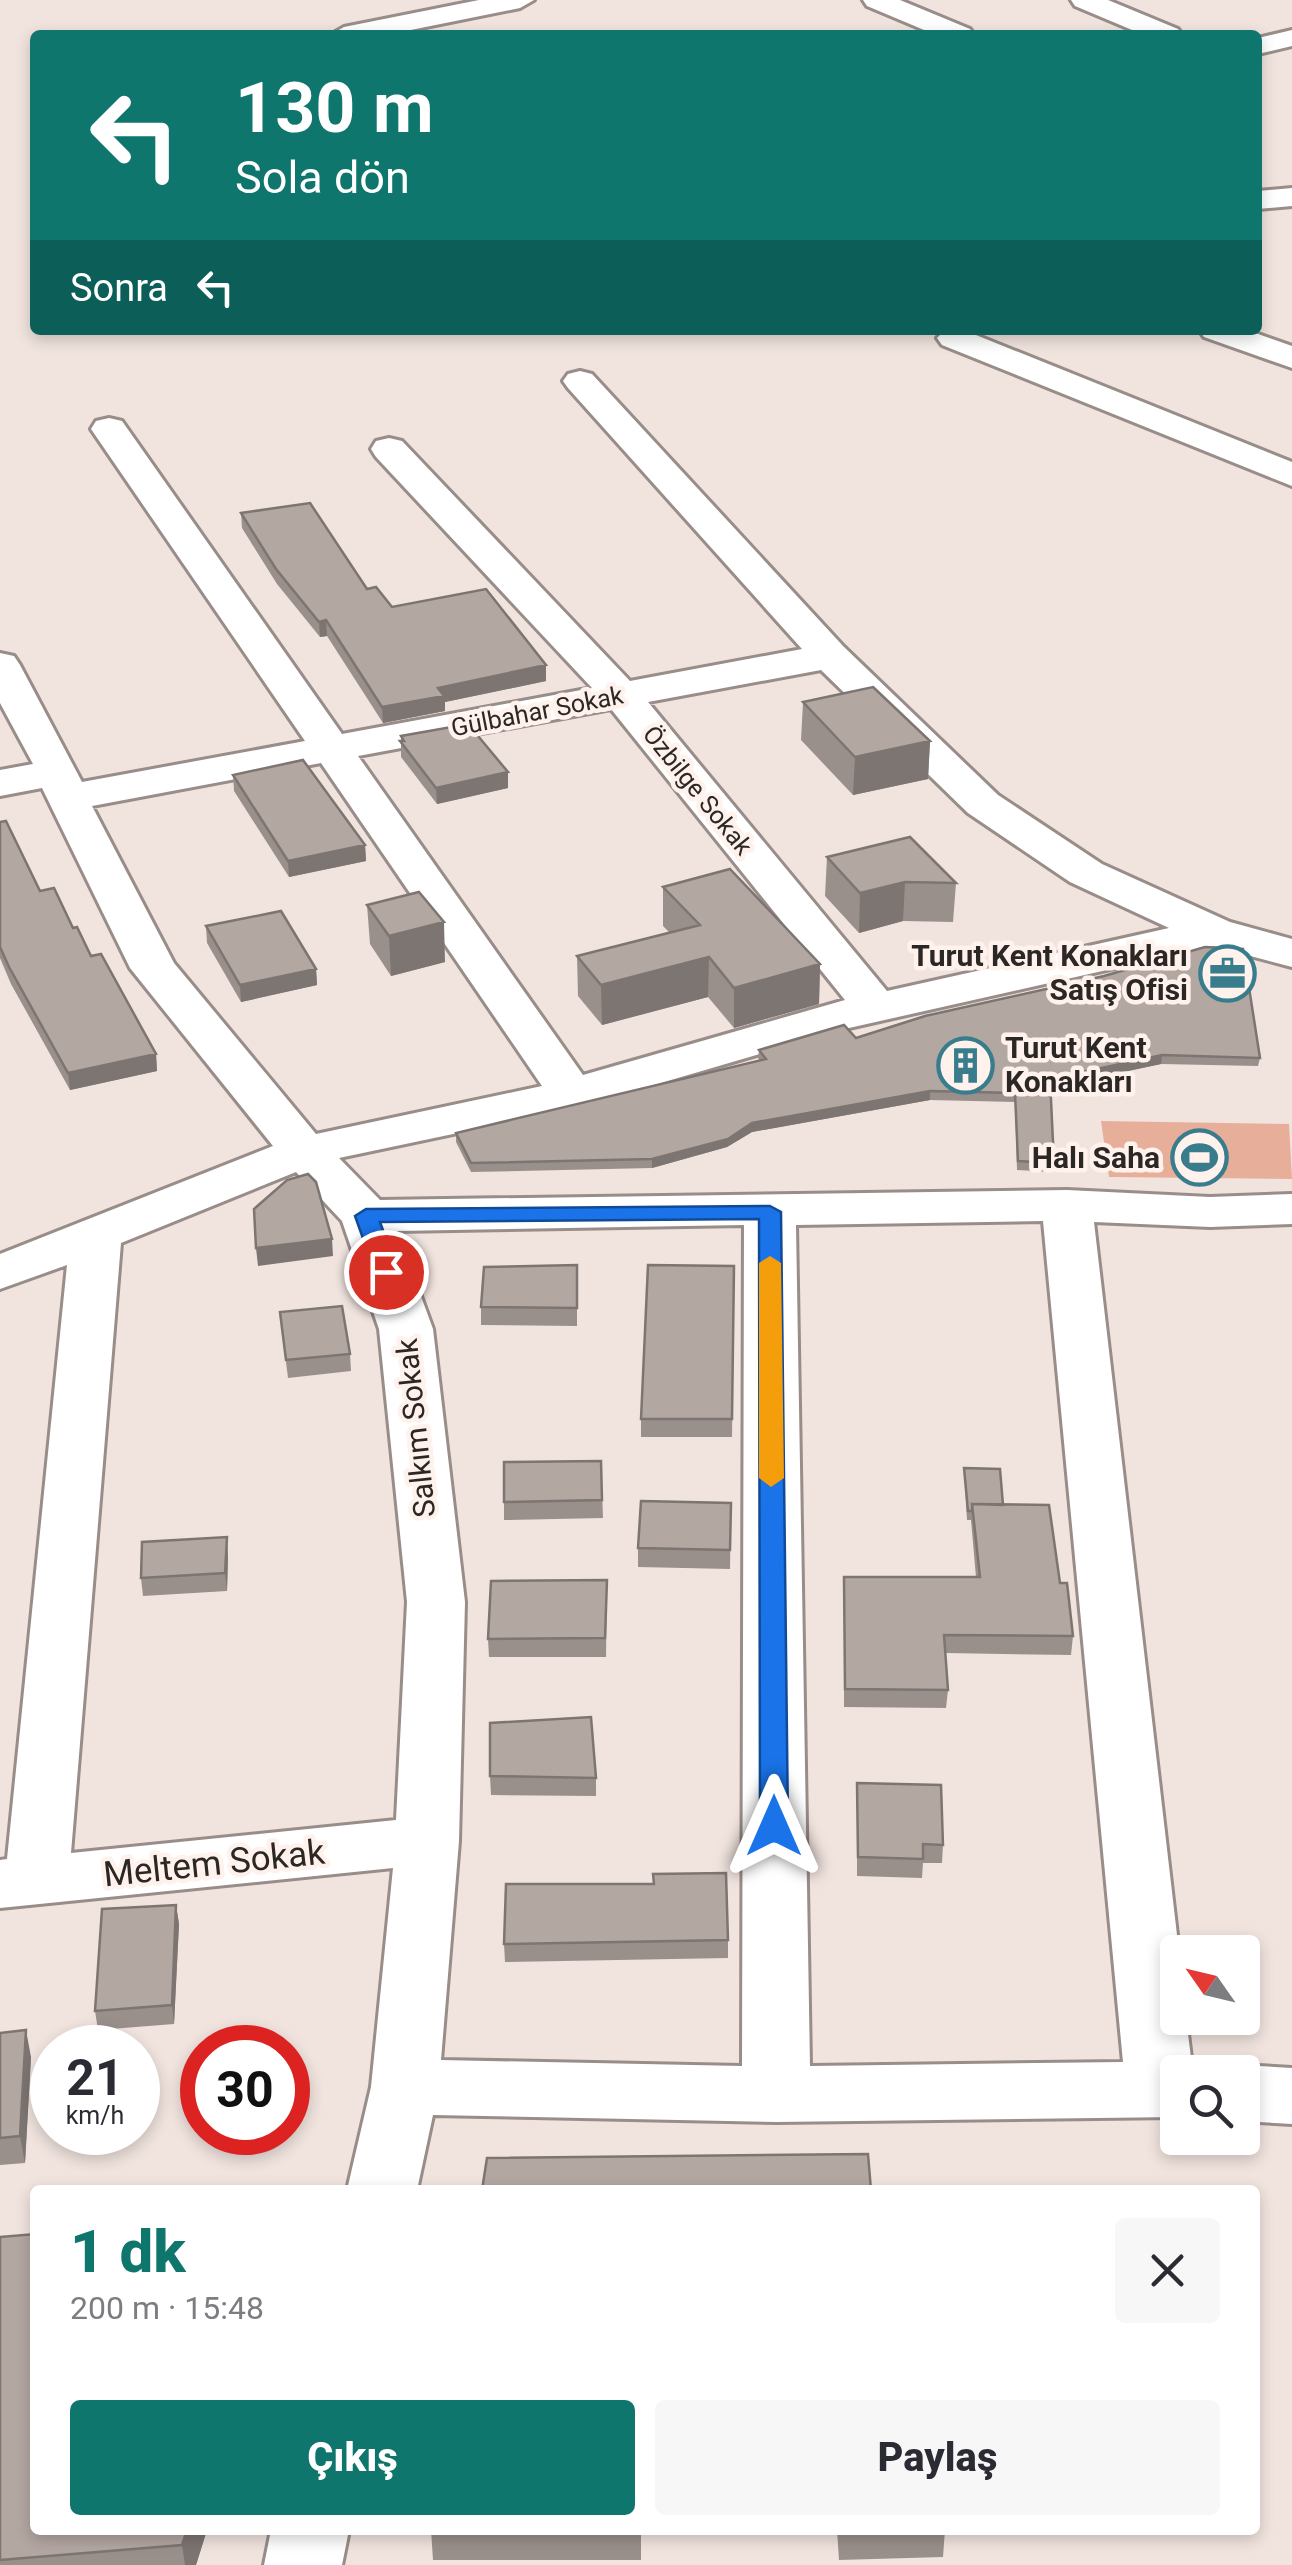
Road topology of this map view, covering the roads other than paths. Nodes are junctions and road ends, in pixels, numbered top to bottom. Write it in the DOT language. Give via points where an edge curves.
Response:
graph roads {
  1 [pos="520,0"];
  2 [pos="877,0"];
  3 [pos="1085,0"];
  4 [pos="369,30"];
  5 [pos="948,30"];
  6 [pos="1156,30"];
  7 [pos="1292,38"];
  8 [pos="1262,45"];
  9 [pos="1292,196"];
  10 [pos="1262,200"];
  11 [pos="1230,335"];
  12 [pos="954,338"];
  13 [pos="1292,358"];
  14 [pos="580,381"];
  15 [pos="109,429"];
  16 [pos="389,449"];
  17 [pos="1292,474"];
  18 [pos="830,656"];
  19 [pos="0,665"];
  20 [pos="621,695"];
  21 [pos="332,749"];
  22 [pos="0,783"];
  23 [pos="62,785"];
  24 [pos="1214,932"];
  25 [pos="1292,953"];
  26 [pos="875,1007"];
  27 [pos="572,1094"];
  28 [pos="304,1151"];
  29 [pos="1067,1205"];
  30 [pos="1292,1209"];
  31 [pos="770,1212"];
  32 [pos="366,1216"];
  33 [pos="96,1234"];
  34 [pos="0,1273"];
  35 [pos="427,1841"];
  36 [pos="18,1882"];
  37 [pos="1165,2055"];
  38 [pos="405,2087"];
  39 [pos="1160,2089"];
  40 [pos="776,2094"];
  41 [pos="1260,2094"];
  42 [pos="1292,2096"];
  43 [pos="383,2185"];
  44 [pos="309,2535"];
  45 [pos="302,2565"];
  1 -- 4 [label="street"];
  2 -- 5 [label="street"];
  3 -- 6 [label="street"];
  7 -- 8 [label="street"];
  9 -- 10 [label="street"];
  11 -- 13 [label="street"];
  12 -- 17 [label="street"];
  14 -- 18 [label="street"];
  15 -- 21 [label="street"];
  16 -- 20 [label="street, Özbilge Sokak"];
  18 -- 20 [label="street, Gülbahar Sokak"];
  18 -- 24 [label="street" via="983,804 1086,873"];
  19 -- 23 [label="street, Salkım Sokak"];
  20 -- 21 [label="street, Gülbahar Sokak"];
  20 -- 26 [label="street, Özbilge Sokak"];
  21 -- 23 [label="street, Gülbahar Sokak"];
  21 -- 27 [label="street"];
  22 -- 23 [label="street, Gülbahar Sokak"];
  23 -- 28 [label="street, Salkım Sokak" via="154,968"];
  24 -- 25 [label="street"];
  24 -- 26 [label="street"];
  26 -- 27 [label="street"];
  27 -- 28 [label="street"];
  28 -- 32 [label="street, Salkım Sokak"];
  28 -- 33 [label="street"];
  29 -- 30 [label="street"];
  29 -- 31 [label="street"];
  29 -- 37 [label="street"];
  31 -- 32 [label="street"];
  31 -- 40 [label="street"];
  32 -- 35 [label="street, Salkım Sokak" via="406,1330 436,1602"];
  33 -- 34 [label="street"];
  33 -- 36 [label="street"];
  35 -- 36 [label="street, Meltem Sokak"];
  35 -- 38 [label="street, Salkım Sokak"];
  38 -- 40 [label="street"];
  38 -- 43 [label="street, Salkım Sokak"];
  39 -- 40 [label="street"];
  41 -- 42 [label="street"];
  44 -- 45 [label="street"];
}
